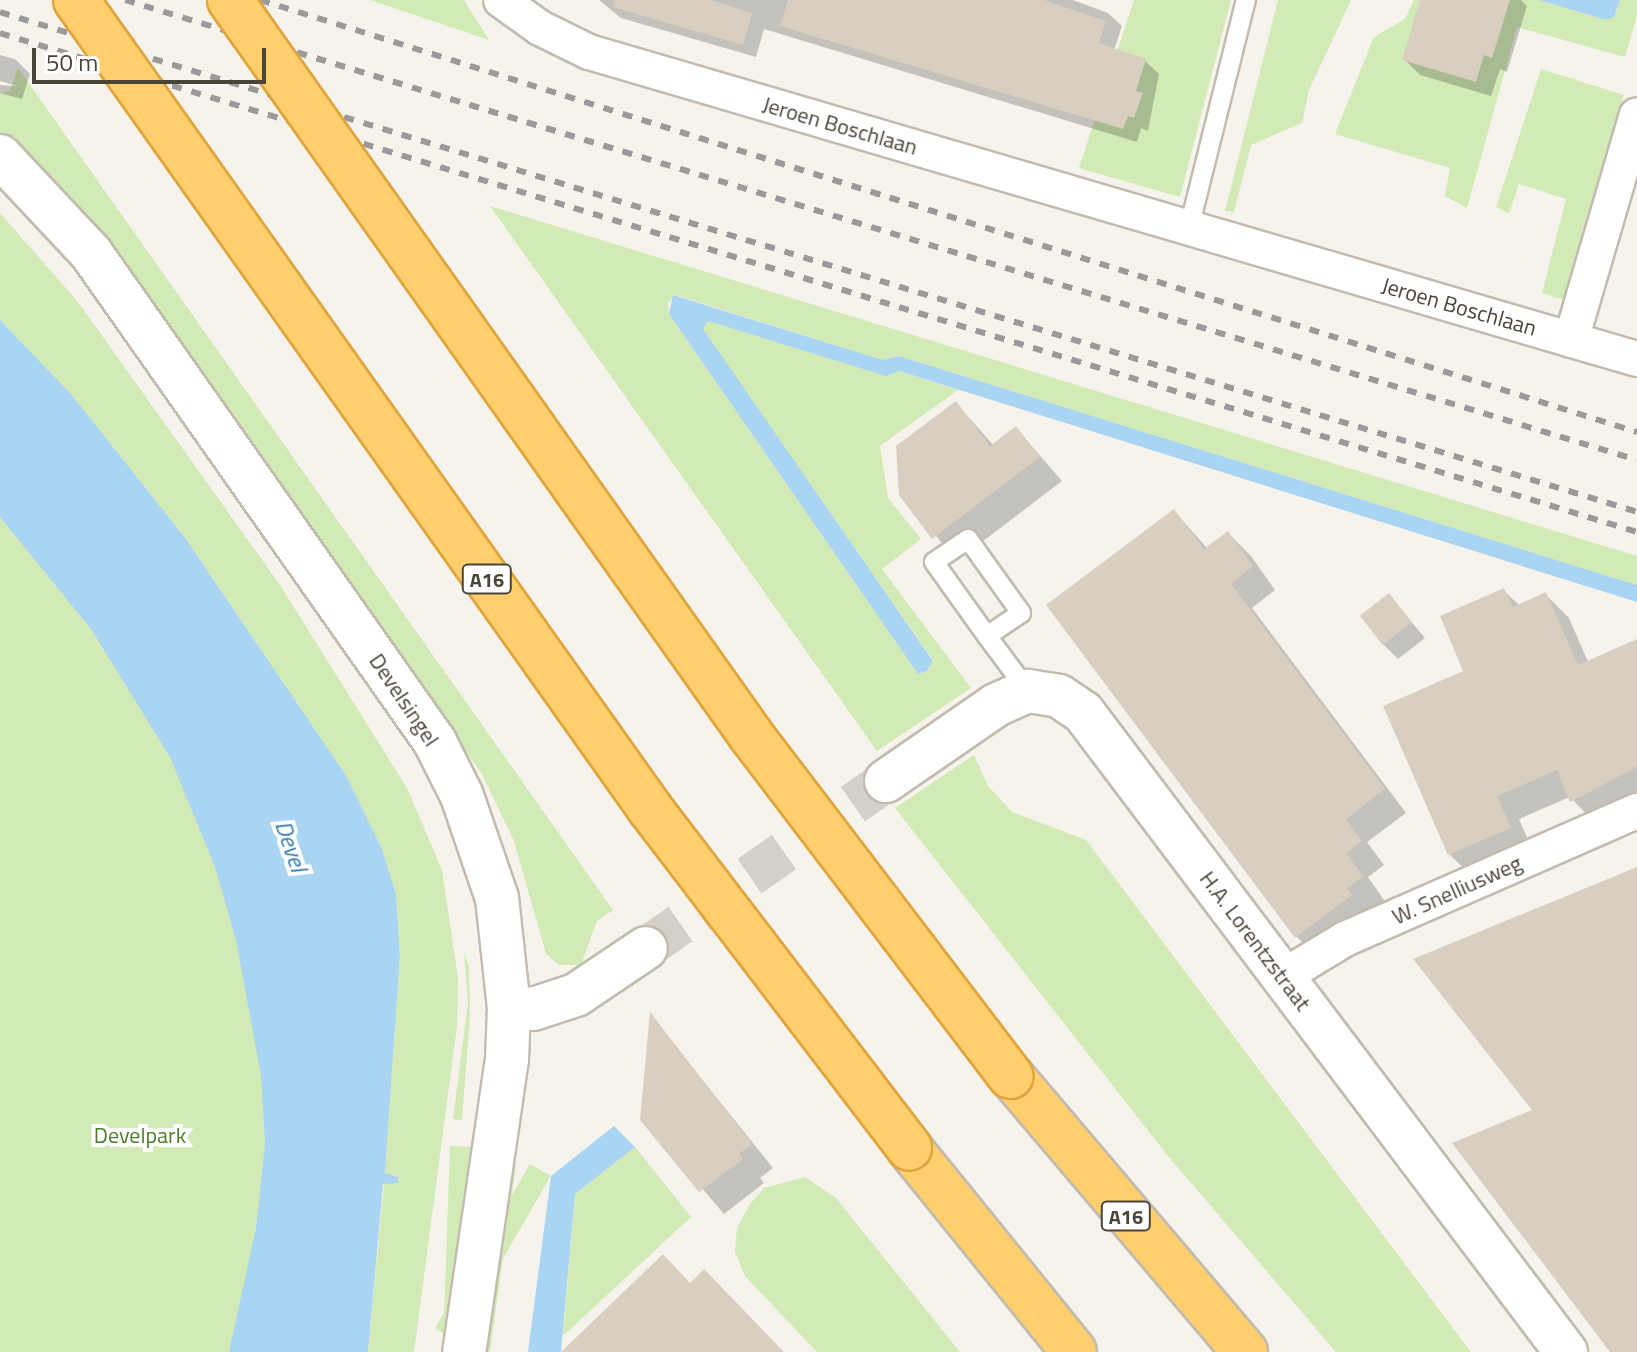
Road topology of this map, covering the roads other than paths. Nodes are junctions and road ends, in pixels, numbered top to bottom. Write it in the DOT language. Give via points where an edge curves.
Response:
graph roads {
  1 [pos="76,0"];
  2 [pos="230,0"];
  3 [pos="501,0"];
  4 [pos="1246,0"];
  5 [pos="1637,115"];
  6 [pos="0,156"];
  7 [pos="1631,163"];
  8 [pos="1189,228"];
  9 [pos="1571,340"];
  10 [pos="1637,359"];
  11 [pos="987,636"];
  12 [pos="1028,691"];
  13 [pos="886,781"];
  14 [pos="1637,811"];
  15 [pos="646,948"];
  16 [pos="1282,977"];
  17 [pos="509,1008"];
  18 [pos="1034,1307"];
  19 [pos="464,1352"];
  20 [pos="1060,1352"];
  21 [pos="1074,1352"];
  22 [pos="1245,1352"];
  23 [pos="1566,1352"];
  1 -- 18 [label="highway, A16, bridge" via="651,810"];
  2 -- 22 [label="highway, A16, bridge" via="750,734 1011,1076"];
  3 -- 8 [label="street, Jeroen Boschlaan" via="540,28 589,52"];
  4 -- 8 [label="lane"];
  5 -- 7 [label="street"];
  6 -- 17 [label="street, Develsingel" via="91,253 435,742 462,796 497,898"];
  7 -- 9 [label="street"];
  8 -- 9 [label="street, Jeroen Boschlaan"];
  9 -- 10 [label="street, Jeroen Boschlaan"];
  11 -- 11 [label="lane" via="934,562 968,539 1021,613"];
  11 -- 12 [label="lane"];
  12 -- 13 [label="street" via="996,705"];
  12 -- 16 [label="street, H.A. Lorentzstraat" via="1059,696 1083,712"];
  14 -- 16 [label="street, W. Snelliusweg" via="1345,939"];
  15 -- 17 [label="street" via="576,995 533,1009"];
  16 -- 23 [label="street, H.A. Lorentzstraat"];
  17 -- 19 [label="street, Develsingel" via="507,1059"];
  18 -- 20 [label="highway, A16"];
  18 -- 21 [label="highway, A16"];
}
